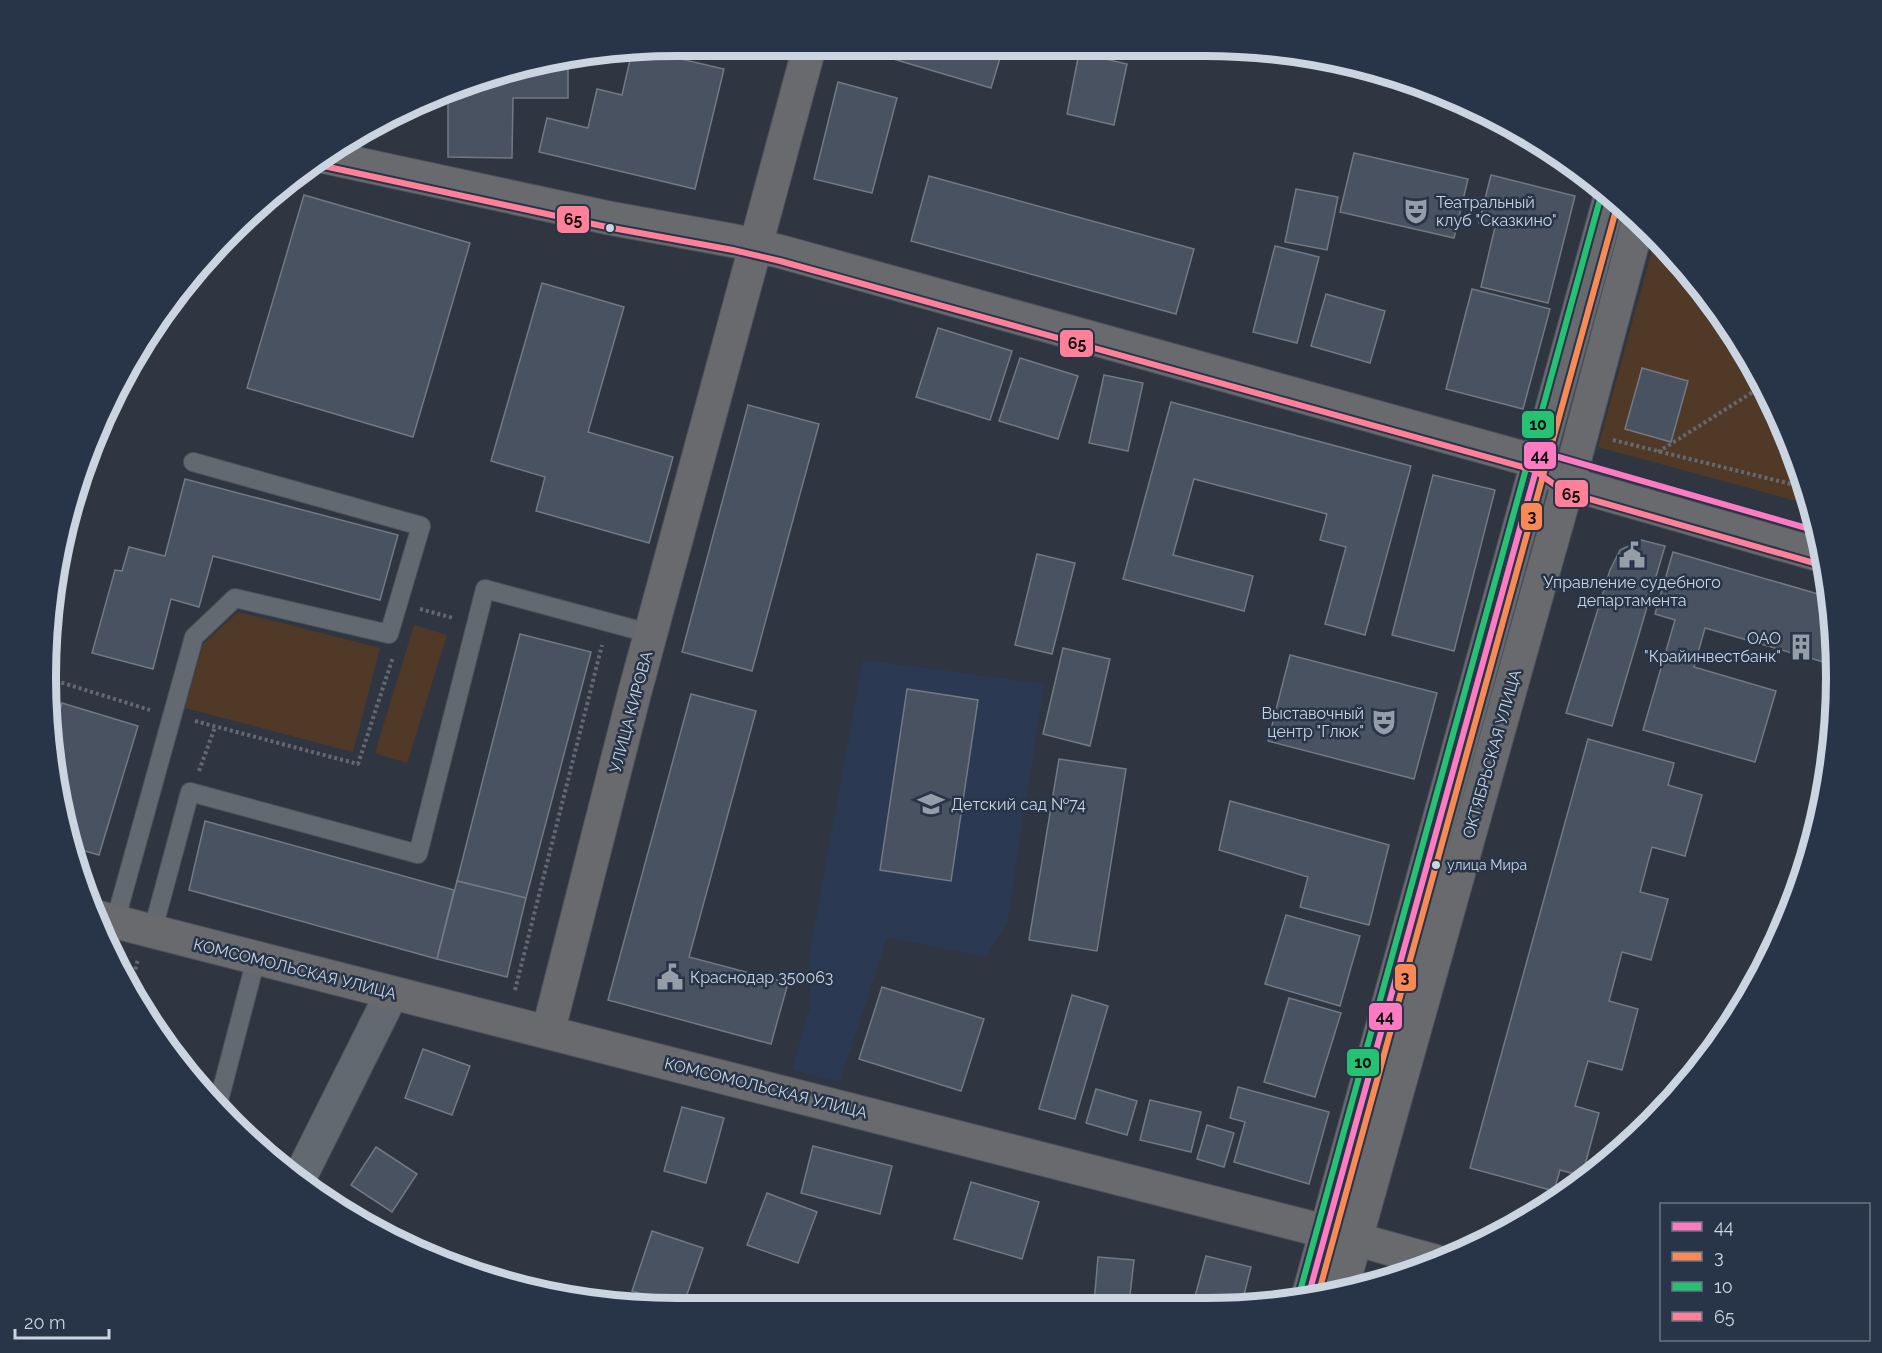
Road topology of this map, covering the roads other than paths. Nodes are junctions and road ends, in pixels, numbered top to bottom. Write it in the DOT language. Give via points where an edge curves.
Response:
graph roads {
  1 [pos="807,56"];
  2 [pos="337,156"];
  3 [pos="1608,204"];
  4 [pos="1636,229"];
  5 [pos="756,246"];
  6 [pos="1540,457"];
  7 [pos="193,462"];
  8 [pos="1570,472"];
  9 [pos="1808,529"];
  10 [pos="1815,553"];
  11 [pos="652,634"];
  12 [pos="105,917"];
  13 [pos="106,920"];
  14 [pos="145,945"];
  15 [pos="256,959"];
  16 [pos="392,993"];
  17 [pos="548,1032"];
  18 [pos="221,1098"];
  19 [pos="302,1172"];
  20 [pos="1341,1236"];
  21 [pos="1423,1258"];
  22 [pos="1342,1282"];
  23 [pos="1313,1288"];
  1 -- 5 [label="street, УЛИЦА КИРОВА"];
  2 -- 5 [label="street" via="609,219"];
  3 -- 6 [label="street, ОКТЯБРЬСКАЯ УЛИЦА"];
  4 -- 8 [label="street, ОКТЯБРЬСКАЯ УЛИЦА"];
  5 -- 6 [label="street"];
  5 -- 11 [label="street, УЛИЦА КИРОВА"];
  6 -- 8 [label="street"];
  6 -- 20 [label="street, ОКТЯБРЬСКАЯ УЛИЦА"];
  7 -- 12 [label="lane" via="421,526 389,634 235,598 194,637"];
  8 -- 9 [label="street"];
  8 -- 10 [label="street"];
  8 -- 20 [label="street, ОКТЯБРЬСКАЯ УЛИЦА"];
  11 -- 14 [label="lane" via="486,589 418,854 190,792"];
  11 -- 17 [label="street, УЛИЦА КИРОВА"];
  13 -- 14 [label="street, КОМСОМОЛЬСКАЯ УЛИЦА"];
  14 -- 15 [label="street, КОМСОМОЛЬСКАЯ УЛИЦА"];
  15 -- 16 [label="street, КОМСОМОЛЬСКАЯ УЛИЦА"];
  15 -- 18 [label="lane"];
  16 -- 17 [label="street, КОМСОМОЛЬСКАЯ УЛИЦА"];
  16 -- 19 [label="street"];
  17 -- 20 [label="street, КОМСОМОЛЬСКАЯ УЛИЦА"];
  20 -- 21 [label="street, КОМСОМОЛЬСКАЯ УЛИЦА"];
  20 -- 22 [label="street, ОКТЯБРЬСКАЯ УЛИЦА"];
  20 -- 23 [label="street, ОКТЯБРЬСКАЯ УЛИЦА"];
}
